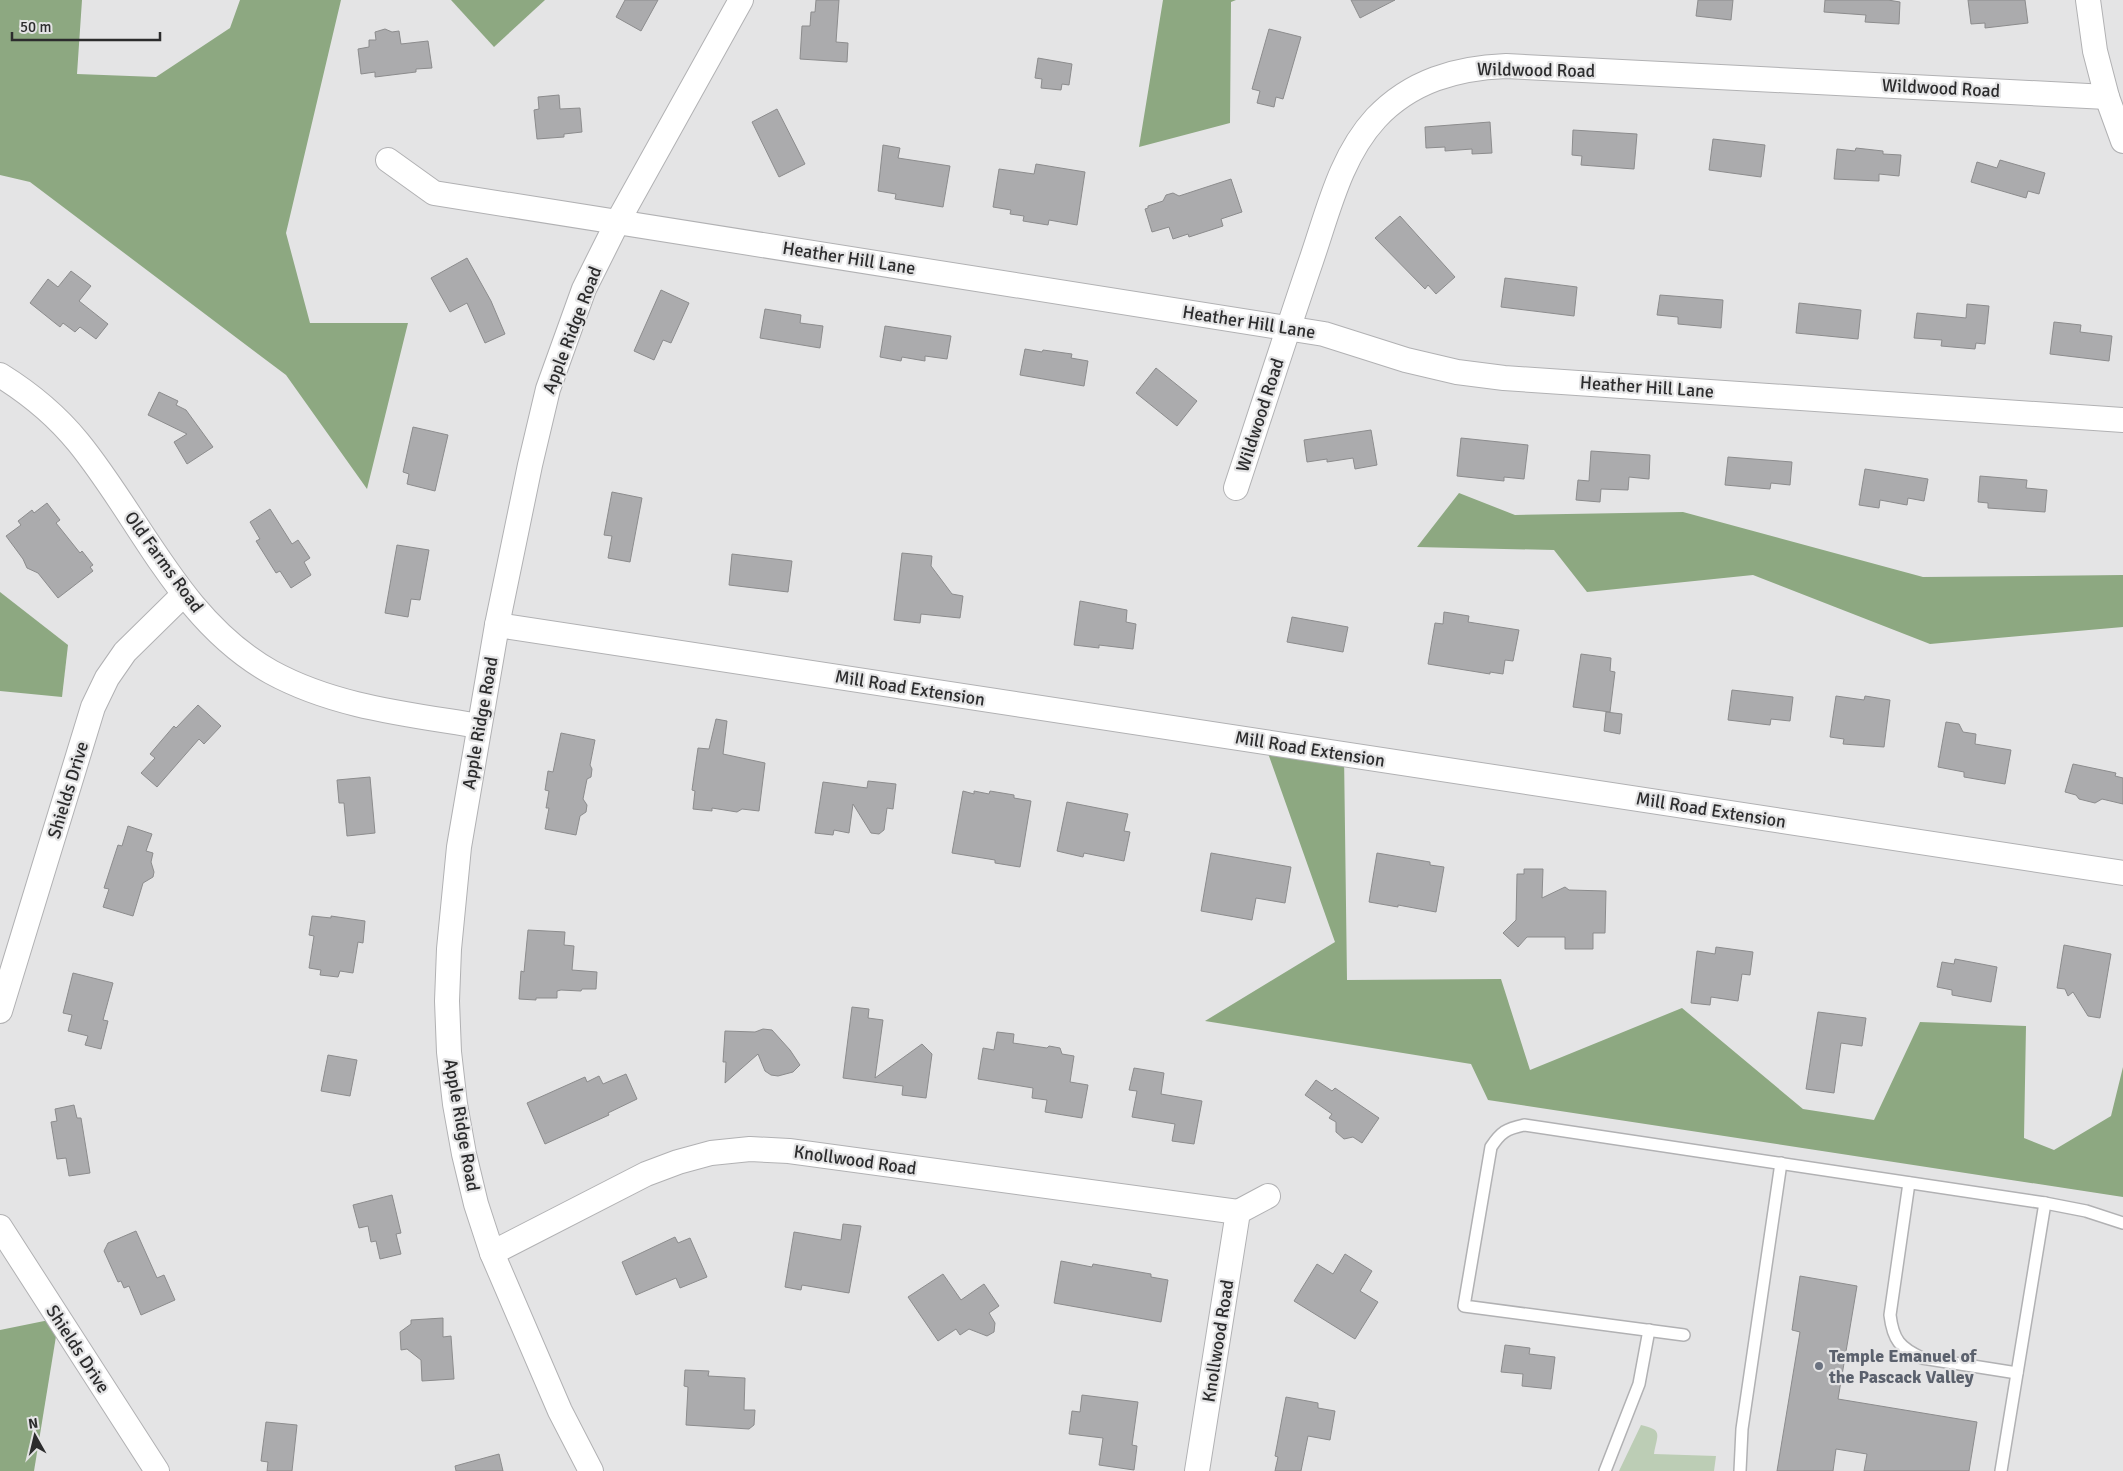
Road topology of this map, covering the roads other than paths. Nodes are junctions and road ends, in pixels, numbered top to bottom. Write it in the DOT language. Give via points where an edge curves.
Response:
graph roads {
  1 [pos="741,0"];
  2 [pos="2088,0"];
  3 [pos="2107,97"];
  4 [pos="2123,141"];
  5 [pos="388,160"];
  6 [pos="618,221"];
  7 [pos="1288,329"];
  8 [pos="0,375"];
  9 [pos="2123,420"];
  10 [pos="1236,488"];
  11 [pos="183,595"];
  12 [pos="498,625"];
  13 [pos="479,726"];
  14 [pos="2123,873"];
  15 [pos="0,1011"];
  16 [pos="1781,1164"];
  17 [pos="1909,1183"];
  18 [pos="1268,1196"];
  19 [pos="2045,1203"];
  20 [pos="1238,1212"];
  21 [pos="2123,1223"];
  22 [pos="0,1227"];
  23 [pos="492,1253"];
  24 [pos="1649,1330"];
  25 [pos="1684,1335"];
  26 [pos="2017,1373"];
  27 [pos="158,1471"];
  28 [pos="591,1471"];
  29 [pos="1197,1471"];
  30 [pos="1606,1471"];
  31 [pos="1740,1471"];
  32 [pos="2002,1471"];
  1 -- 6 [label="street, Apple Ridge Road"];
  2 -- 3 [label="street" via="2095,51"];
  3 -- 4 [label="street"];
  3 -- 7 [label="street, Wildwood Road" via="1506,66 1476,67 1447,74 1399,98 1358,141 1343,167"];
  5 -- 6 [label="street, Heather Hill Lane" via="434,193"];
  6 -- 7 [label="street, Heather Hill Lane"];
  6 -- 12 [label="street, Apple Ridge Road" via="584,289 548,389"];
  7 -- 9 [label="street, Heather Hill Lane" via="1324,334 1457,372 1504,378"];
  7 -- 10 [label="street, Wildwood Road"];
  8 -- 11 [label="street, Old Farms Road" via="48,411 76,440"];
  11 -- 13 [label="street, Old Farms Road" via="239,650 303,688 354,705"];
  11 -- 15 [label="street, Shields Drive" via="125,652 93,707"];
  12 -- 13 [label="street, Apple Ridge Road"];
  12 -- 14 [label="street, Mill Road Extension"];
  13 -- 23 [label="street, Apple Ridge Road" via="459,847 447,1001 456,1112 476,1204"];
  16 -- 17 [label="lane"];
  16 -- 24 [label="lane" via="1524,1125 1511,1127 1500,1134 1491,1147 1464,1306"];
  16 -- 31 [label="lane" via="1742,1429"];
  17 -- 19 [label="lane"];
  17 -- 26 [label="lane" via="1890,1315 1898,1343 1922,1358"];
  18 -- 20 [label="street"];
  19 -- 21 [label="lane"];
  19 -- 26 [label="lane"];
  20 -- 23 [label="street, Knollwood Road" via="789,1150 750,1149 711,1154 646,1174"];
  20 -- 29 [label="street, Knollwood Road"];
  22 -- 27 [label="street, Shields Drive"];
  23 -- 28 [label="street, Apple Ridge Road" via="560,1411"];
  24 -- 25 [label="lane"];
  24 -- 30 [label="lane" via="1639,1384"];
  26 -- 32 [label="lane"];
}
